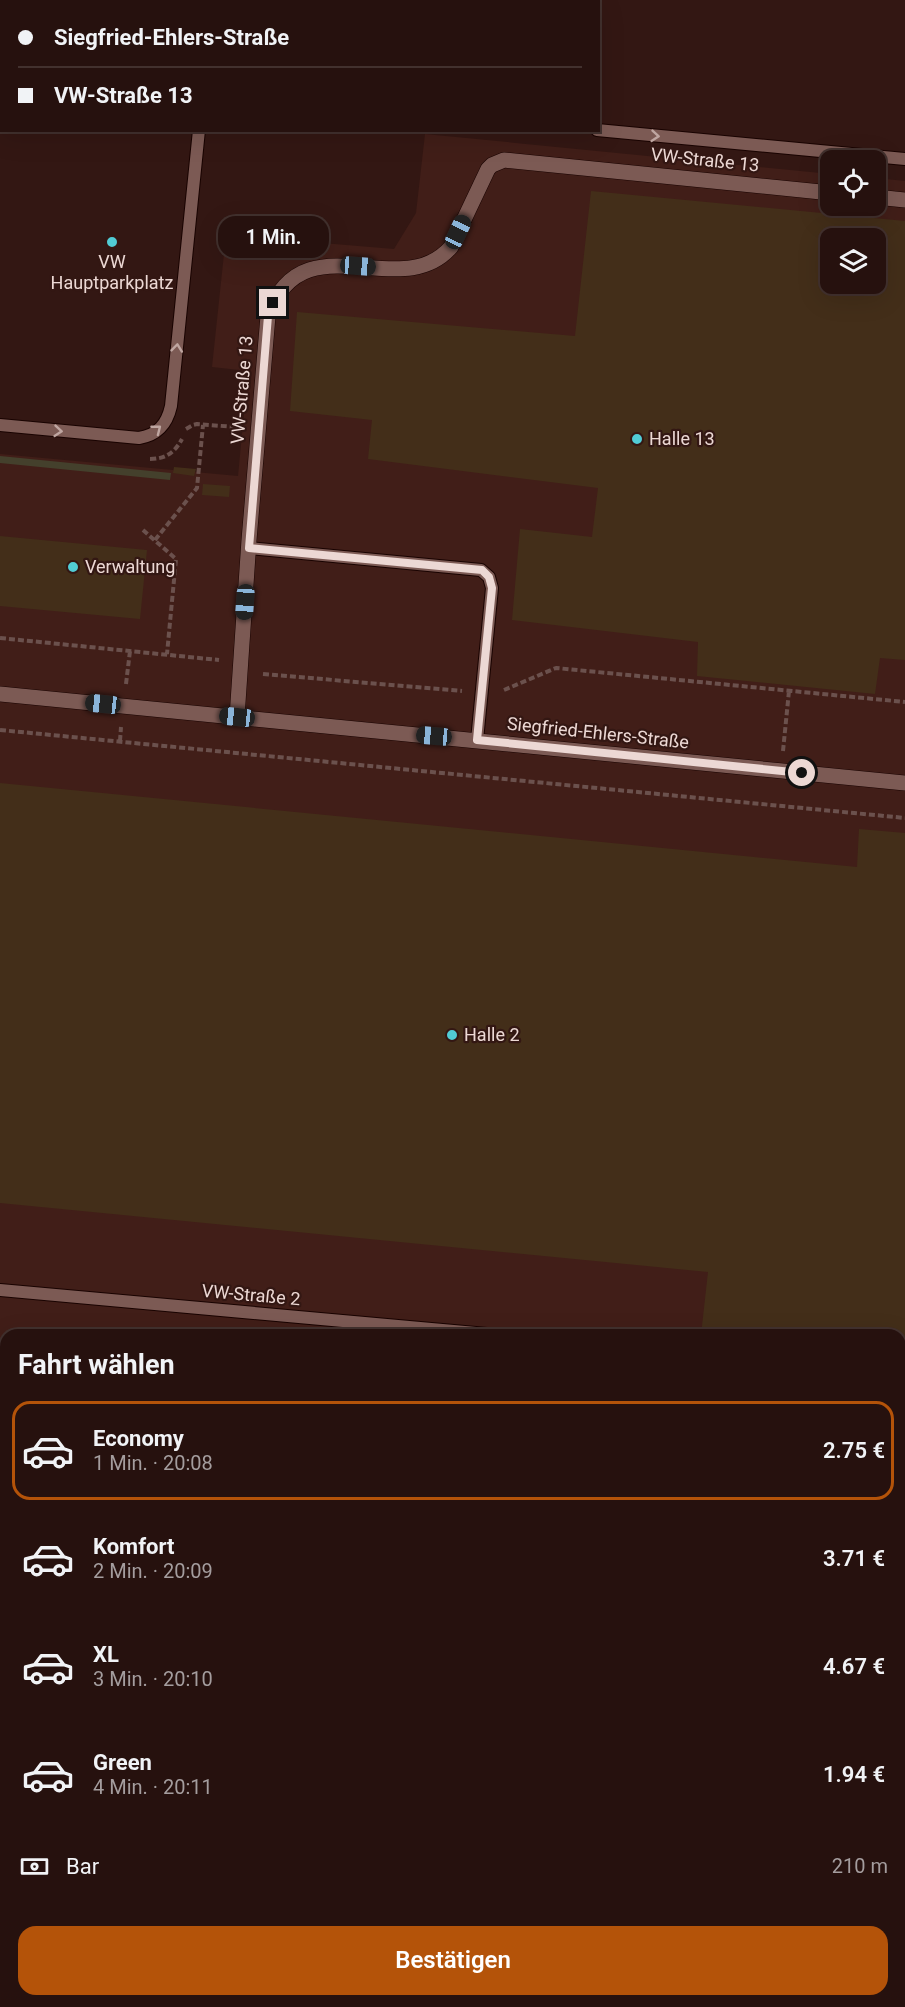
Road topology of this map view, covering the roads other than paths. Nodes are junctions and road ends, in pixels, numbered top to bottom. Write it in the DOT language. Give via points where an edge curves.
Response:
graph roads {
  1 [pos="600,130"];
  2 [pos="199,132"];
  3 [pos="905,159"];
  4 [pos="820,192"];
  5 [pos="886,198"];
  6 [pos="905,200"];
  7 [pos="0,425"];
  8 [pos="249,548"];
  9 [pos="0,694"];
  10 [pos="237,717"];
  11 [pos="477,740"];
  12 [pos="905,783"];
  13 [pos="0,1290"];
  14 [pos="432,1329"];
  1 -- 3 [label="lane, one-way"];
  7 -- 2 [label="lane, one-way" via="139,438 154,433 166,421 171,406"];
  4 -- 8 [label="street, VW-Straße 13" via="504,160 488,170 451,247 443,255 414,269 334,265 298,276 280,292 268,316"];
  5 -- 6 [label="street"];
  8 -- 10 [label="street, VW-Straße 13"];
  8 -- 11 [label="lane" via="482,570 492,588"];
  9 -- 10 [label="street, Siegfried-Ehlers-Straße"];
  10 -- 11 [label="street, Siegfried-Ehlers-Straße"];
  11 -- 12 [label="street, Siegfried-Ehlers-Straße"];
  13 -- 14 [label="lane, VW-Straße 2"];
}
